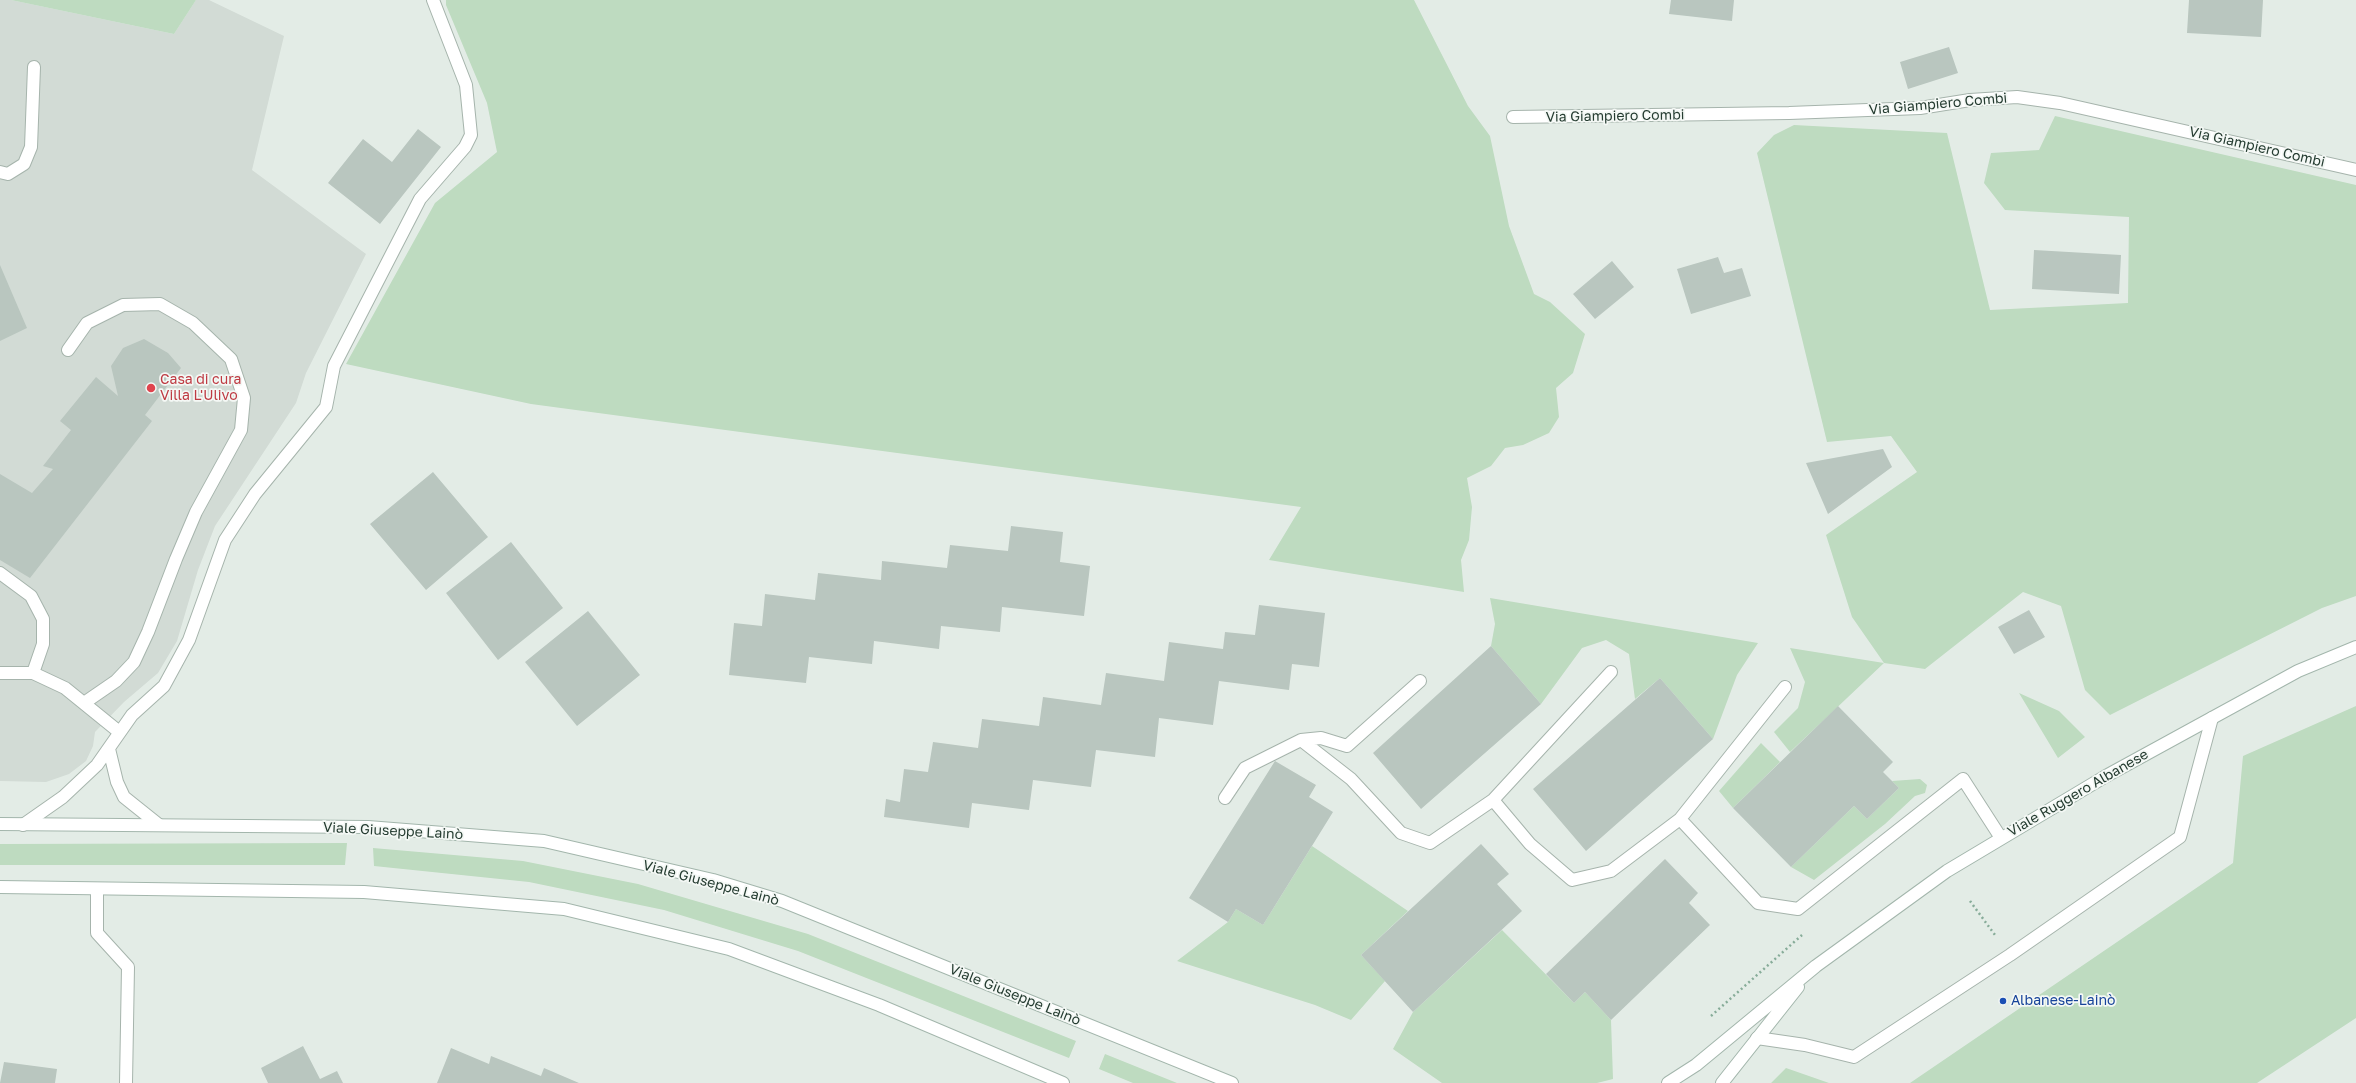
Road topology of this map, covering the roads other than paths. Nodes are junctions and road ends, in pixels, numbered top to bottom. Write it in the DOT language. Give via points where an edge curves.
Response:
graph roads {
  1 [pos="433,0"];
  2 [pos="34,67"];
  3 [pos="1513,117"];
  4 [pos="2356,170"];
  5 [pos="0,172"];
  6 [pos="68,350"];
  7 [pos="0,573"];
  8 [pos="2356,647"];
  9 [pos="0,672"];
  10 [pos="1611,672"];
  11 [pos="33,673"];
  12 [pos="1420,681"];
  13 [pos="1785,687"];
  14 [pos="84,703"];
  15 [pos="2212,718"];
  16 [pos="118,732"];
  17 [pos="1301,740"];
  18 [pos="109,749"];
  19 [pos="1225,798"];
  20 [pos="1493,800"];
  21 [pos="1680,819"];
  22 [pos="0,824"];
  23 [pos="23,824"];
  24 [pos="159,825"];
  25 [pos="2001,838"];
  26 [pos="0,887"];
  27 [pos="97,889"];
  28 [pos="1816,966"];
  29 [pos="1757,1038"];
  30 [pos="126,1083"];
  31 [pos="1064,1083"];
  32 [pos="1232,1083"];
  33 [pos="1668,1083"];
  34 [pos="1722,1083"];
  1 -- 16 [label="main road" via="466,85 470,135 465,147 420,199 334,366 326,407 255,494 225,540 189,640 164,686 132,715"];
  2 -- 5 [label="main road" via="30,147 24,164 8,174"];
  3 -- 4 [label="main road, Via Giampiero Combi" via="1804,113 1920,108 1970,100 2017,98 2060,102"];
  6 -- 14 [label="main road" via="87,323 122,305 160,304 193,323 231,359 244,398 241,430 196,512 134,662 116,682"];
  7 -- 11 [label="main road" via="31,596 43,619 43,644"];
  8 -- 15 [label="main road, Viale Ruggero Albanese" via="2298,671"];
  9 -- 11 [label="main road"];
  10 -- 20 [label="main road"];
  11 -- 14 [label="main road" via="65,688"];
  12 -- 17 [label="main road" via="1347,746 1321,738"];
  13 -- 21 [label="main road"];
  14 -- 16 [label="main road"];
  15 -- 25 [label="main road, Viale Ruggero Albanese"];
  15 -- 29 [label="main road" via="2180,837 2010,955 1854,1057"];
  16 -- 18 [label="main road"];
  17 -- 19 [label="main road" via="1245,768"];
  17 -- 20 [label="main road" via="1351,779 1401,833 1430,843"];
  18 -- 23 [label="main road" via="64,797"];
  18 -- 24 [label="main road" via="116,782 124,797"];
  20 -- 21 [label="main road" via="1530,844 1572,880 1611,871"];
  21 -- 25 [label="main road" via="1758,902 1798,909 1963,779"];
  22 -- 23 [label="main road, Viale Giuseppe Lainò"];
  23 -- 24 [label="main road, Viale Giuseppe Lainò"];
  24 -- 32 [label="main road, Viale Giuseppe Lainò" via="368,827 544,841 713,880 782,901"];
  25 -- 28 [label="main road, Viale Ruggero Albanese" via="1946,871"];
  26 -- 27 [label="main road"];
  27 -- 30 [label="main road" via="97,933 128,966"];
  27 -- 31 [label="main road" via="364,892 564,909 729,949 879,1005"];
  28 -- 29 [label="main road"];
  28 -- 33 [label="main road" via="1696,1064"];
  29 -- 34 [label="main road"];
}
